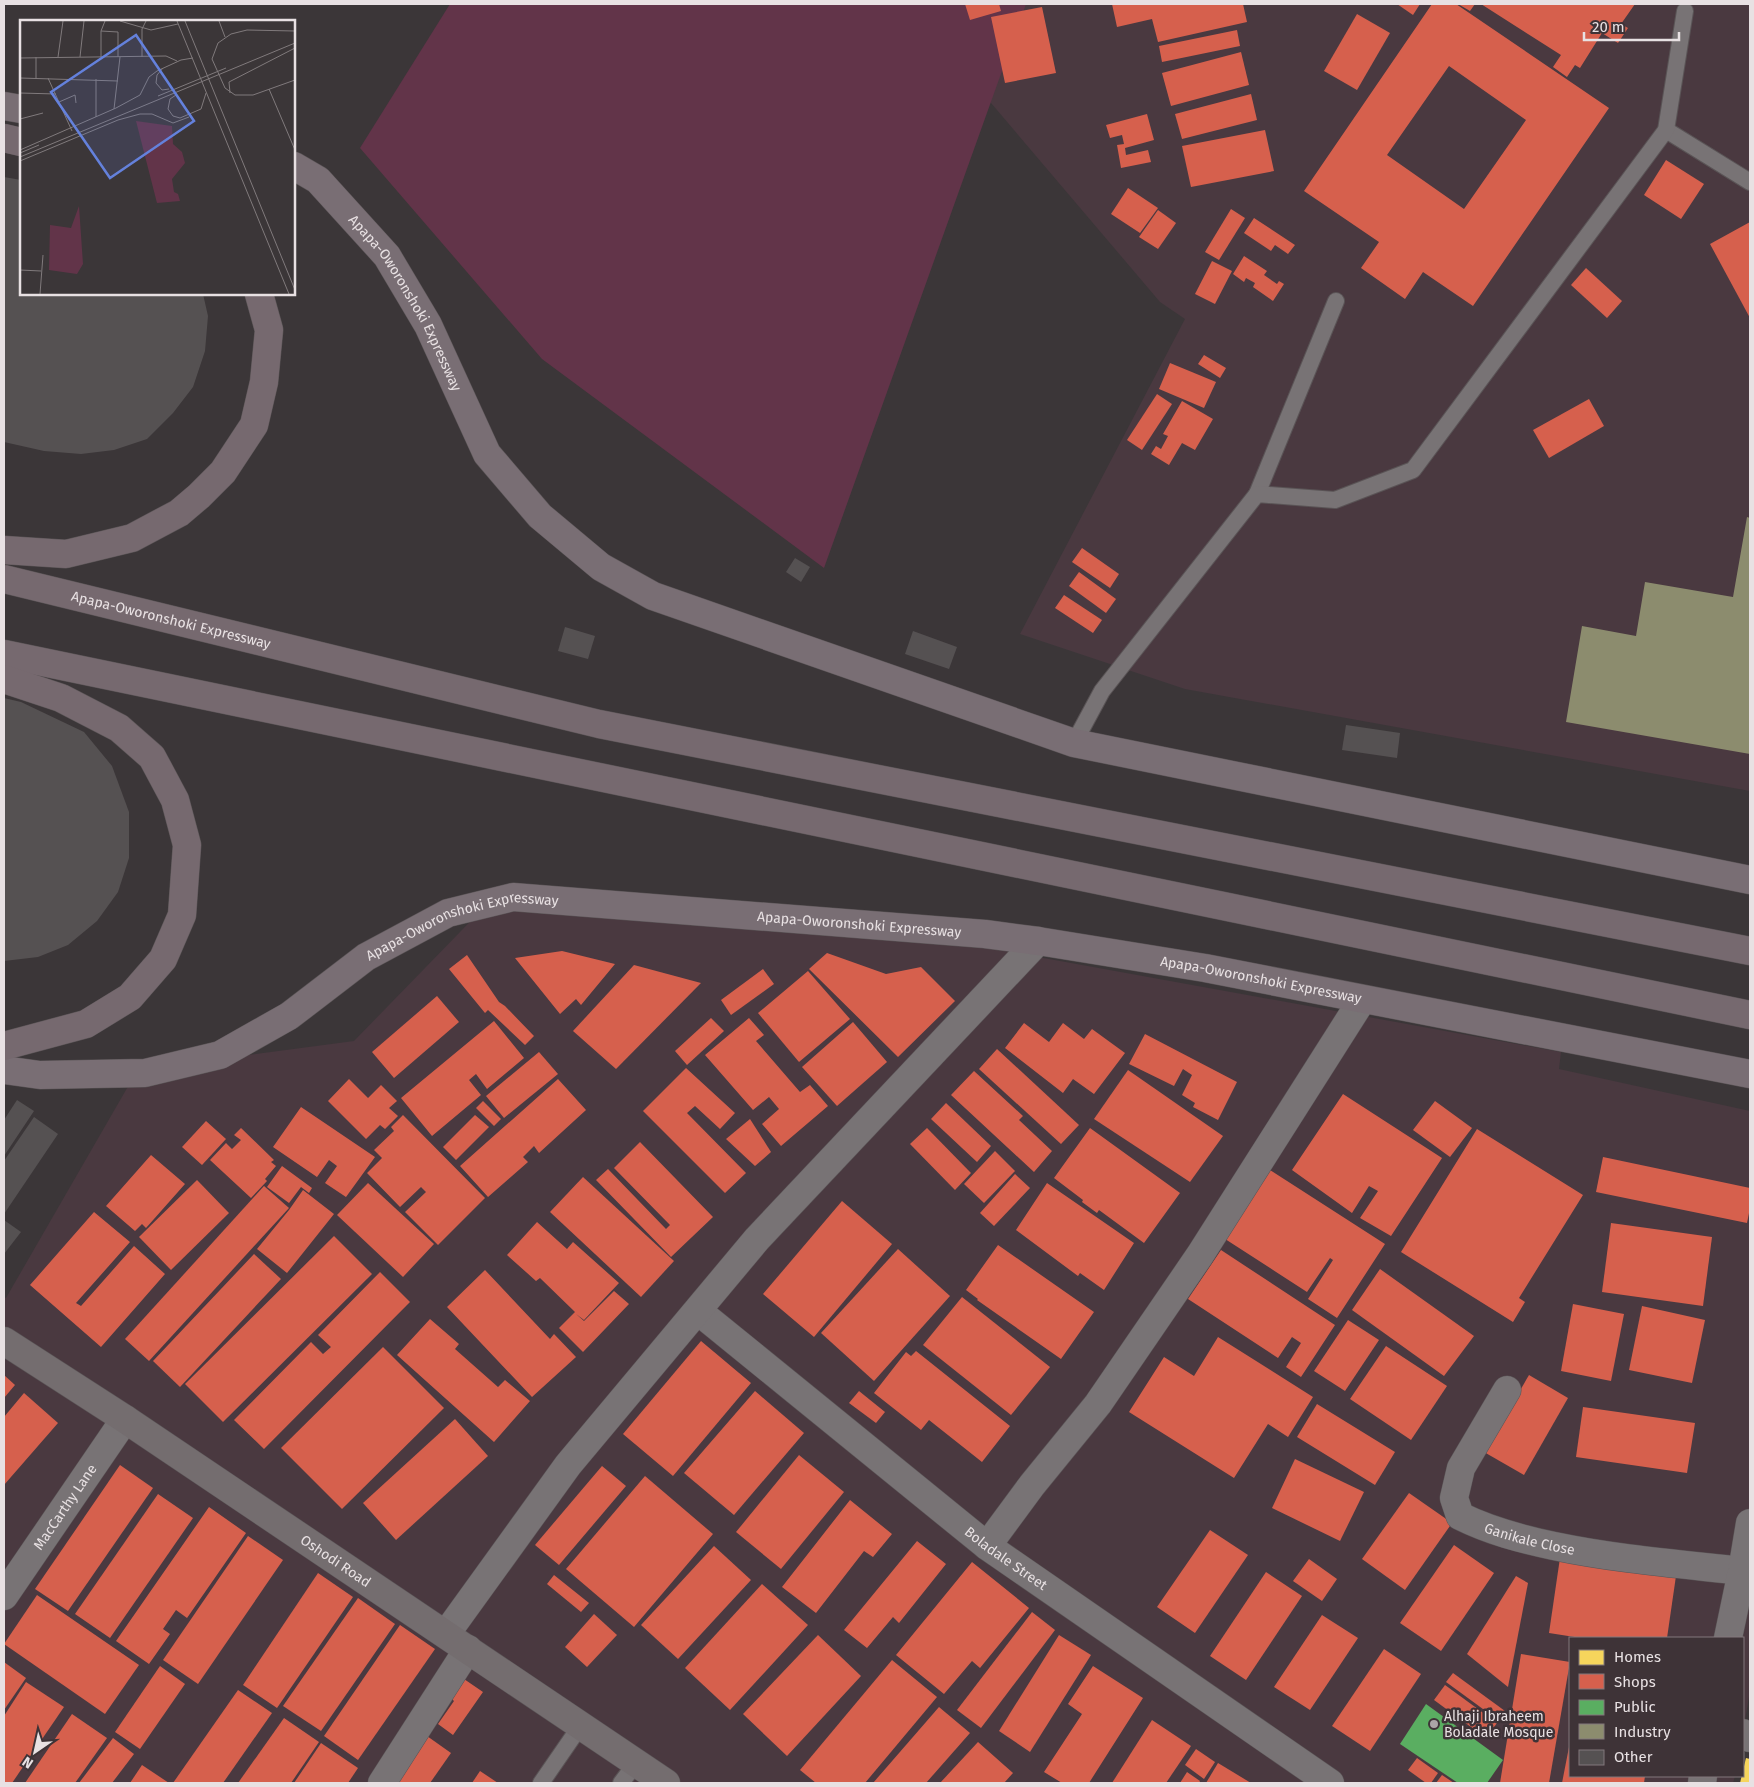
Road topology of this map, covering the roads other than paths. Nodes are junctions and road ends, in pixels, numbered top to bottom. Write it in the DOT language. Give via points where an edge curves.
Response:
graph roads {
  1 [pos="1685,11"];
  2 [pos="4,106"];
  3 [pos="20,109"];
  4 [pos="1666,130"];
  5 [pos="4,138"];
  6 [pos="20,142"];
  7 [pos="295,167"];
  8 [pos="1750,182"];
  9 [pos="259,295"];
  10 [pos="1336,301"];
  11 [pos="1257,494"];
  12 [pos="4,550"];
  13 [pos="4,579"];
  14 [pos="4,654"];
  15 [pos="4,679"];
  16 [pos="1074,743"];
  17 [pos="1750,880"];
  18 [pos="1038,941"];
  19 [pos="1750,950"];
  20 [pos="1362,1000"];
  21 [pos="1750,1015"];
  22 [pos="4,1046"];
  23 [pos="4,1070"];
  24 [pos="1750,1074"];
  25 [pos="698,1311"];
  26 [pos="4,1341"];
  27 [pos="1507,1390"];
  28 [pos="125,1419"];
  29 [pos="1750,1523"];
  30 [pos="987,1546"];
  31 [pos="1742,1571"];
  32 [pos="4,1596"];
  33 [pos="1728,1637"];
  34 [pos="457,1642"];
  35 [pos="581,1725"];
  36 [pos="628,1773"];
  37 [pos="382,1783"];
  38 [pos="541,1783"];
  39 [pos="666,1783"];
  40 [pos="1330,1783"];
  1 -- 4 [label="lane"];
  2 -- 3 [label="main road"];
  4 -- 8 [label="lane"];
  4 -- 11 [label="lane" via="1413,470 1335,500"];
  5 -- 6 [label="highway"];
  7 -- 16 [label="main road, Apapa-Oworonshoki Expressway" via="318,180 387,256 428,324 486,454 540,516 601,567 653,596"];
  9 -- 12 [label="highway" via="269,330 264,382 254,425 223,472 199,496 179,513 132,538 66,554"];
  10 -- 11 [label="lane"];
  11 -- 16 [label="lane" via="1102,691"];
  13 -- 19 [label="highway, Apapa-Oworonshoki Expressway" via="599,724"];
  14 -- 21 [label="highway"];
  15 -- 22 [label="highway" via="61,698 119,728 152,757 175,800 187,845 182,915 163,959 130,997 86,1024"];
  16 -- 17 [label="main road, Apapa-Oworonshoki Expressway"];
  18 -- 20 [label="main road, Apapa-Oworonshoki Expressway" via="1205,968"];
  18 -- 23 [label="main road, Apapa-Oworonshoki Expressway" via="985,934 513,897 448,913 366,957 289,1016 220,1055 146,1073 40,1075"];
  18 -- 25 [label="street" via="757,1239"];
  20 -- 24 [label="main road, Apapa-Oworonshoki Expressway"];
  20 -- 30 [label="street" via="1200,1255 1098,1404"];
  25 -- 30 [label="street, Boladale Street"];
  25 -- 34 [label="street" via="568,1465"];
  26 -- 28 [label="street, Oshodi Road"];
  27 -- 31 [label="street, Ganikale Close" via="1460,1468 1454,1498 1460,1516 1482,1527 1521,1539 1598,1555"];
  28 -- 32 [label="street, MacCarthy Lane"];
  28 -- 34 [label="street, Oshodi Road"];
  29 -- 31 [label="street"];
  30 -- 40 [label="street, Boladale Street"];
  31 -- 33 [label="street"];
  34 -- 35 [label="street, Oshodi Road"];
  34 -- 37 [label="street"];
  35 -- 36 [label="street, Oshodi Road"];
  35 -- 38 [label="lane"];
  36 -- 39 [label="street, Oshodi Road"];
}
